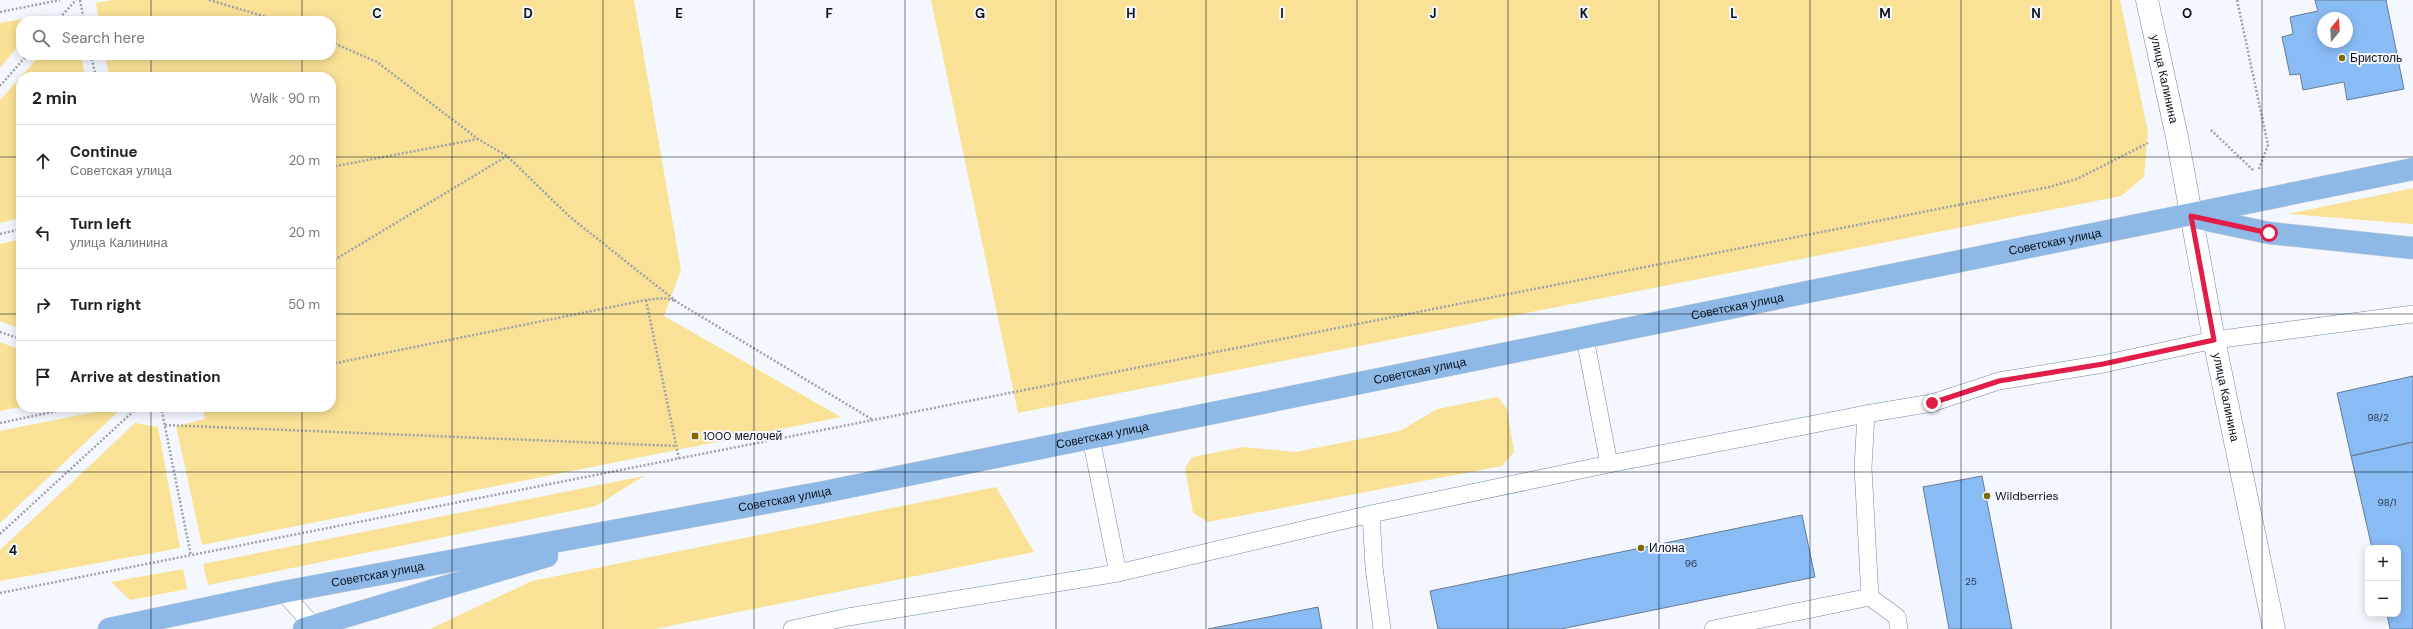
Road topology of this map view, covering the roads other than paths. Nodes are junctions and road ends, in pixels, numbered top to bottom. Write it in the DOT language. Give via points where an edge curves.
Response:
graph roads {
  1 [pos="2147,0"];
  2 [pos="2413,169"];
  3 [pos="2191,216"];
  4 [pos="2413,248"];
  5 [pos="2413,314"];
  6 [pos="1585,338"];
  7 [pos="2214,340"];
  8 [pos="1866,414"];
  9 [pos="1091,438"];
  10 [pos="1609,464"];
  11 [pos="1371,514"];
  12 [pos="648,525"];
  13 [pos="1118,573"];
  14 [pos="284,592"];
  15 [pos="1870,597"];
  16 [pos="852,623"];
  17 [pos="312,628"];
  18 [pos="109,629"];
  19 [pos="792,629"];
  20 [pos="1382,629"];
  21 [pos="1713,629"];
  22 [pos="1899,629"];
  23 [pos="2274,629"];
  1 -- 3 [label="main road, улица Калинина" via="2177,137"];
  2 -- 3 [label="main road, Советская улица"];
  3 -- 4 [label="main road, Советская улица" via="2269,233"];
  3 -- 6 [label="main road, Советская улица"];
  3 -- 7 [label="main road, улица Калинина"];
  5 -- 7 [label="lane"];
  6 -- 9 [label="main road, Советская улица"];
  6 -- 10 [label="lane"];
  7 -- 8 [label="lane" via="2103,364 1999,381 1932,403"];
  7 -- 23 [label="main road, улица Калинина"];
  8 -- 10 [label="lane"];
  8 -- 15 [label="lane" via="1863,468"];
  9 -- 12 [label="main road, Советская улица"];
  9 -- 13 [label="lane"];
  10 -- 11 [label="lane"];
  11 -- 13 [label="lane"];
  11 -- 20 [label="lane" via="1374,567"];
  12 -- 14 [label="main road, Советская улица"];
  12 -- 17 [label="main road, Советская улица"];
  13 -- 16 [label="lane"];
  14 -- 17 [label="lane"];
  14 -- 18 [label="main road, Советская улица"];
  15 -- 21 [label="lane"];
  15 -- 22 [label="lane" via="1897,617"];
  16 -- 19 [label="lane"];
}
